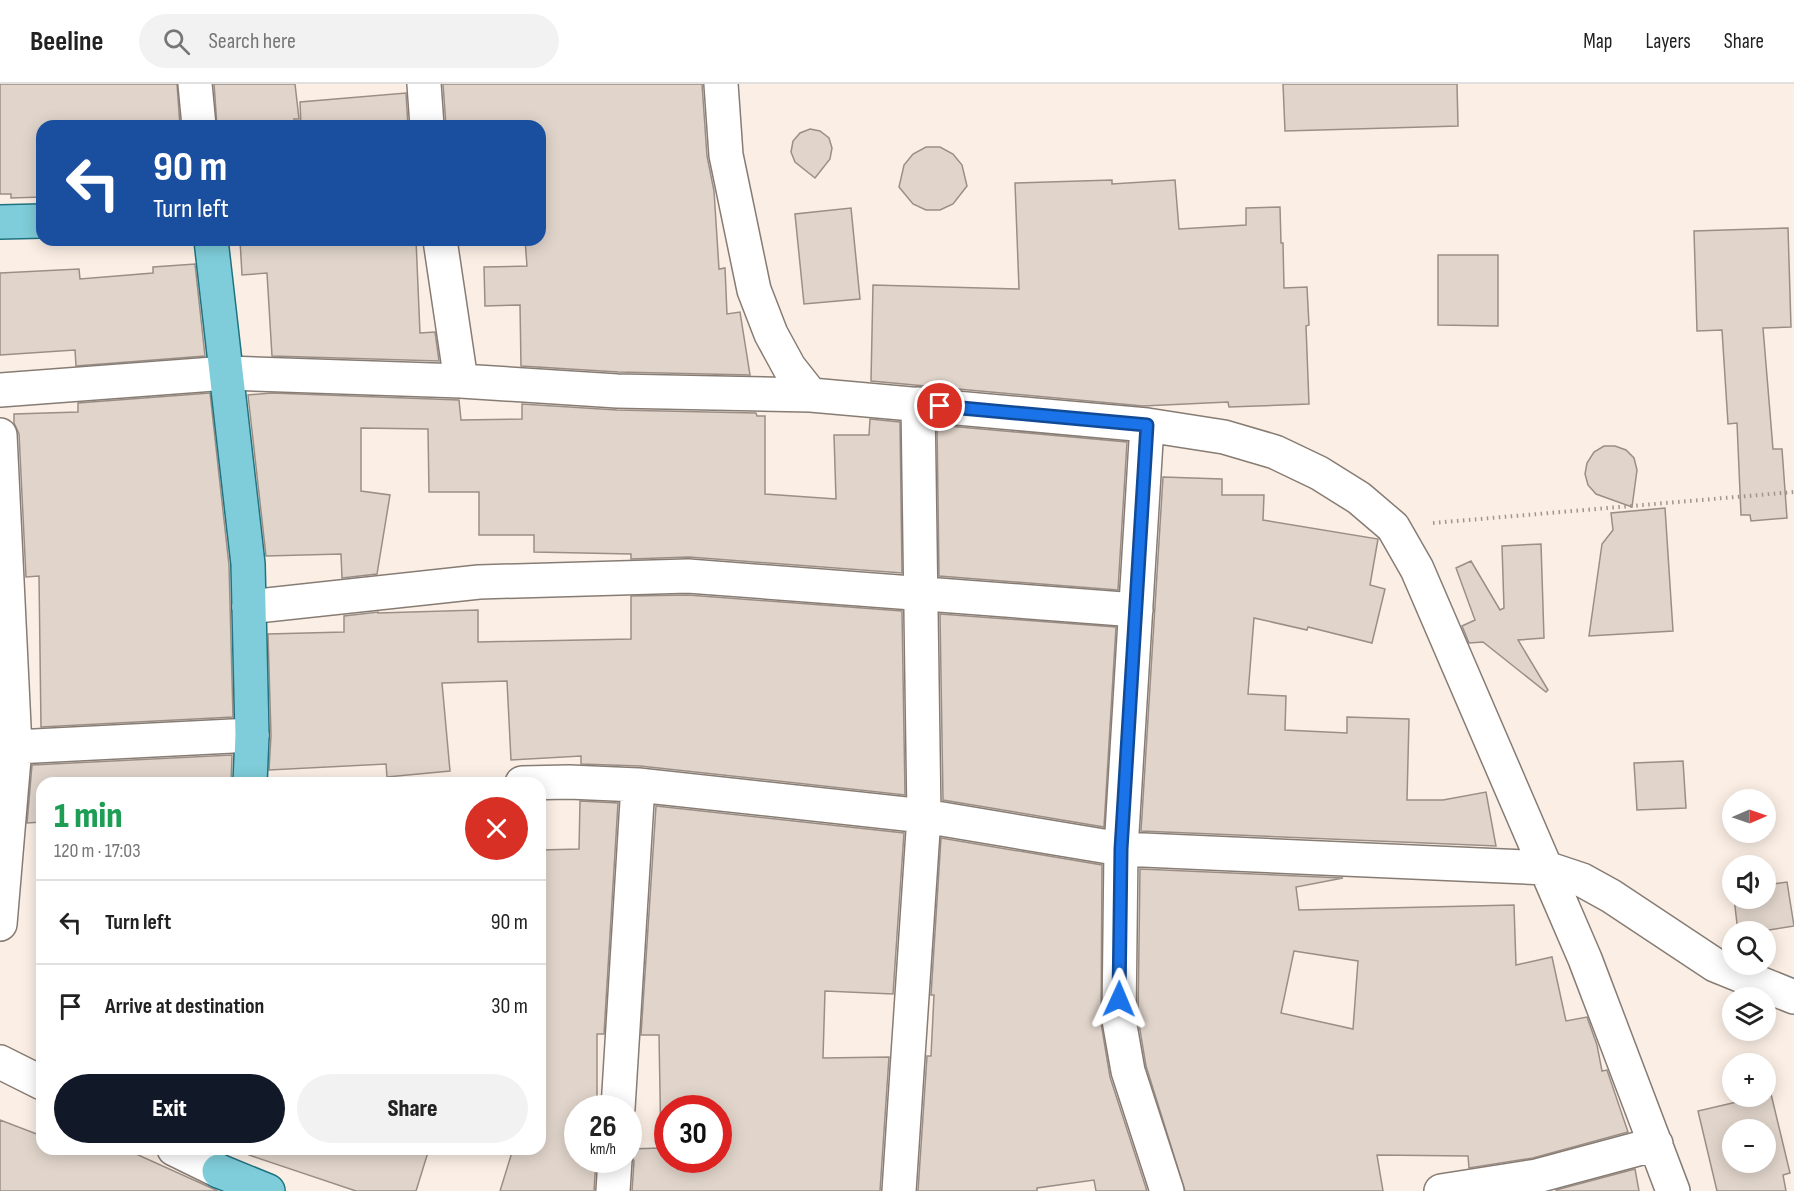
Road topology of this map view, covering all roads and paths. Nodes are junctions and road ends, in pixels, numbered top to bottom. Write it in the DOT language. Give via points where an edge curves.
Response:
graph roads {
  1 [pos="195,84"];
  2 [pos="424,84"];
  3 [pos="721,84"];
  4 [pos="199,120"];
  5 [pos="427,120"];
  6 [pos="36,221"];
  7 [pos="0,222"];
  8 [pos="212,246"];
  9 [pos="441,246"];
  10 [pos="227,373"];
  11 [pos="461,381"];
  12 [pos="0,390"];
  13 [pos="811,395"];
  14 [pos="918,404"];
  15 [pos="1147,425"];
  16 [pos="0,435"];
  17 [pos="1794,492"];
  18 [pos="1393,527"];
  19 [pos="921,594"];
  20 [pos="249,607"];
  21 [pos="1136,610"];
  22 [pos="252,735"];
  23 [pos="15,747"];
  24 [pos="250,777"];
  25 [pos="546,782"];
  26 [pos="638,785"];
  27 [pos="924,816"];
  28 [pos="1121,849"];
  29 [pos="1546,868"];
  30 [pos="0,924"];
  31 [pos="1794,997"];
  32 [pos="0,1062"];
  33 [pos="36,1080"];
  34 [pos="619,1095"];
  35 [pos="1656,1144"];
  36 [pos="187,1155"];
  37 [pos="218,1170"];
  38 [pos="614,1173"];
  39 [pos="1538,1184"];
  40 [pos="268,1191"];
  41 [pos="613,1191"];
  42 [pos="899,1191"];
  43 [pos="1167,1191"];
  44 [pos="1441,1191"];
  45 [pos="1673,1191"];
  1 -- 4 [label="street"];
  2 -- 5 [label="street"];
  3 -- 13 [label="street" via="726,155 754,290 771,334"];
  6 -- 7 [label="main road"];
  8 -- 10 [label="main road"];
  9 -- 11 [label="street"];
  10 -- 11 [label="street"];
  10 -- 12 [label="street"];
  10 -- 20 [label="main road" via="248,564"];
  11 -- 13 [label="street" via="617,392"];
  13 -- 14 [label="street"];
  14 -- 15 [label="street"];
  14 -- 19 [label="street"];
  15 -- 18 [label="street" via="1224,436 1275,452 1318,472 1359,498"];
  15 -- 21 [label="street"];
  16 -- 23 [label="street"];
  17 -- 18 [label="path"];
  18 -- 29 [label="street" via="1417,569"];
  19 -- 20 [label="street" via="688,576 479,582"];
  19 -- 21 [label="street"];
  19 -- 27 [label="street"];
  20 -- 22 [label="main road"];
  21 -- 28 [label="street"];
  22 -- 23 [label="street"];
  22 -- 24 [label="main road"];
  23 -- 30 [label="street"];
  25 -- 26 [label="street"];
  26 -- 27 [label="street"];
  26 -- 34 [label="street"];
  27 -- 28 [label="street"];
  27 -- 42 [label="street"];
  28 -- 29 [label="street"];
  28 -- 43 [label="street" via="1119,1020 1128,1071"];
  29 -- 31 [label="street" via="1582,880 1611,896 1715,965"];
  29 -- 35 [label="street"];
  32 -- 33 [label="street"];
  35 -- 39 [label="street"];
  35 -- 45 [label="street"];
  36 -- 37 [label="street"];
  37 -- 40 [label="main road"];
  38 -- 41 [label="street"];
  39 -- 44 [label="street"];
}
